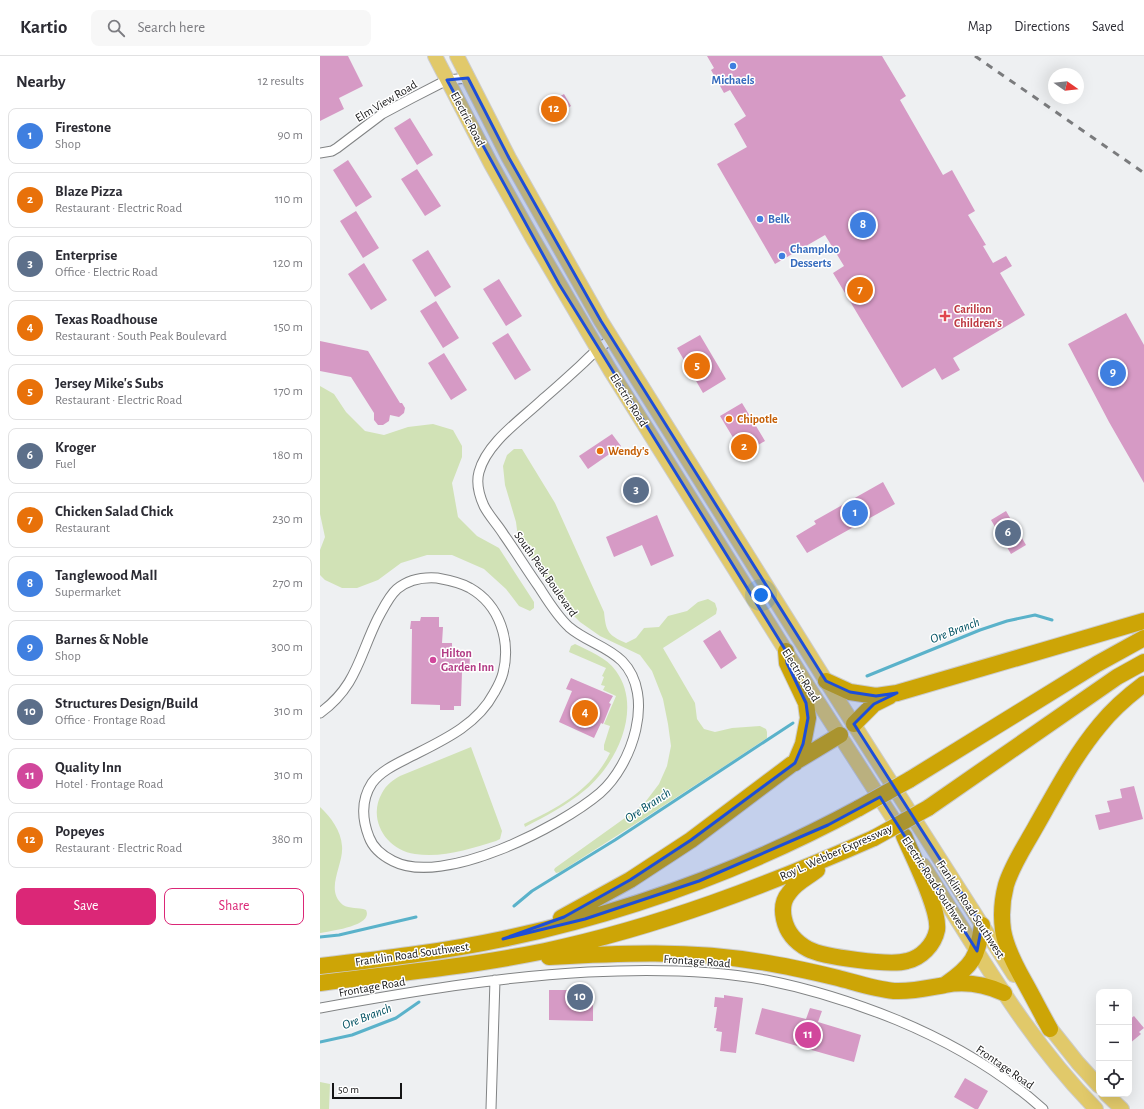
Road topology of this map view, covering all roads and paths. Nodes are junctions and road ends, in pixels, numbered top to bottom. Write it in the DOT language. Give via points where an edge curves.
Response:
graph roads {
  1 [pos="435,56"];
  2 [pos="457,56"];
  3 [pos="468,78"];
  4 [pos="447,80"];
  5 [pos="320,153"];
  6 [pos="612,339"];
  7 [pos="597,348"];
  8 [pos="1144,621"];
  9 [pos="1144,638"];
  10 [pos="786,651"];
  11 [pos="1144,662"];
  12 [pos="826,681"];
  13 [pos="1144,684"];
  14 [pos="897,693"];
  15 [pos="320,713"];
  16 [pos="854,724"];
  17 [pos="840,735"];
  18 [pos="795,763"];
  19 [pos="904,836"];
  20 [pos="833,856"];
  21 [pos="982,925"];
  22 [pos="503,939"];
  23 [pos="977,951"];
  24 [pos="490,961"];
  25 [pos="320,966"];
  26 [pos="495,980"];
  27 [pos="320,983"];
  28 [pos="946,984"];
  29 [pos="1004,993"];
  30 [pos="320,1008"];
  31 [pos="1050,1029"];
  32 [pos="1096,1083"];
  33 [pos="1109,1097"];
  34 [pos="491,1109"];
  35 [pos="1043,1109"];
  36 [pos="1096,1109"];
  37 [pos="1121,1109"];
  1 -- 4 [label="main road, Electric Road"];
  2 -- 3 [label="main road, Electric Road"];
  3 -- 4 [label="street, Elm View Road"];
  3 -- 6 [label="main road, Electric Road" via="509,158"];
  4 -- 5 [label="street, Elm View Road" via="382,114 332,151"];
  4 -- 7 [label="main road, Electric Road" via="491,164"];
  6 -- 7 [label="street, South Peak Boulevard"];
  6 -- 12 [label="main road, Electric Road"];
  7 -- 10 [label="main road, Electric Road"];
  7 -- 15 [label="street, South Peak Boulevard" via="582,365 499,439 484,458 478,475 479,492 485,509 551,606 568,626 623,662 634,680 639,705 635,736 622,766 601,793 560,821 518,843 478,858 422,868 401,865 384,856 370,842 364,823 364,802 373,782 387,768 459,731 476,717 502,679 506,658 498,616 485,599 469,587 450,580 412,580 396,590 384,606 349,684 332,704"];
  8 -- 14 [label="highway"];
  9 -- 22 [label="highway, bridge" via="1097,664 909,780 828,825 699,882 585,919"];
  10 -- 17 [label="main road, Electric Road"];
  10 -- 18 [label="highway" via="786,663 806,703 808,718 803,744"];
  11 -- 20 [label="highway, Roy L. Webber Expressway, bridge" via="1117,677 928,808 874,838"];
  12 -- 14 [label="highway" via="850,692 876,696"];
  12 -- 16 [label="main road"];
  13 -- 31 [label="highway" via="1110,713 1082,748 1015,864 1007,884 1002,918 1007,945 1012,960"];
  14 -- 16 [label="highway" via="874,704"];
  16 -- 17 [label="main road"];
  16 -- 21 [label="main road, Franklin Road Southwest"];
  17 -- 18 [label="highway"];
  17 -- 19 [label="main road, Electric Road Southwest"];
  18 -- 22 [label="highway" via="691,840 630,880 564,917"];
  19 -- 20 [label="highway" via="932,904 937,928 935,937 924,952 908,961 896,963 819,953 808,949 790,935 784,916 785,899 802,879 813,874"];
  19 -- 23 [label="main road, Electric Road Southwest"];
  20 -- 24 [label="highway, Roy L. Webber Expressway" via="784,876 640,926 545,951"];
  21 -- 23 [label="highway"];
  21 -- 31 [label="main road, Franklin Road Southwest"];
  22 -- 25 [label="highway, Franklin Road Southwest" via="433,952"];
  23 -- 28 [label="highway" via="966,969"];
  23 -- 29 [label="main road, Electric Road Southwest"];
  24 -- 27 [label="highway, Franklin Road Southwest"];
  24 -- 28 [label="highway" via="630,954 696,955 761,962 896,991 919,990"];
  26 -- 30 [label="street, Frontage Road" via="401,993"];
  26 -- 34 [label="street"];
  26 -- 35 [label="street, Frontage Road" via="650,970 735,976 801,988 877,1012 948,1044 1004,1078"];
  28 -- 29 [label="highway" via="982,985"];
  29 -- 36 [label="main road" via="1052,1059"];
  31 -- 32 [label="main road, Franklin Road Southwest"];
  33 -- 37 [label="main road"];
}
